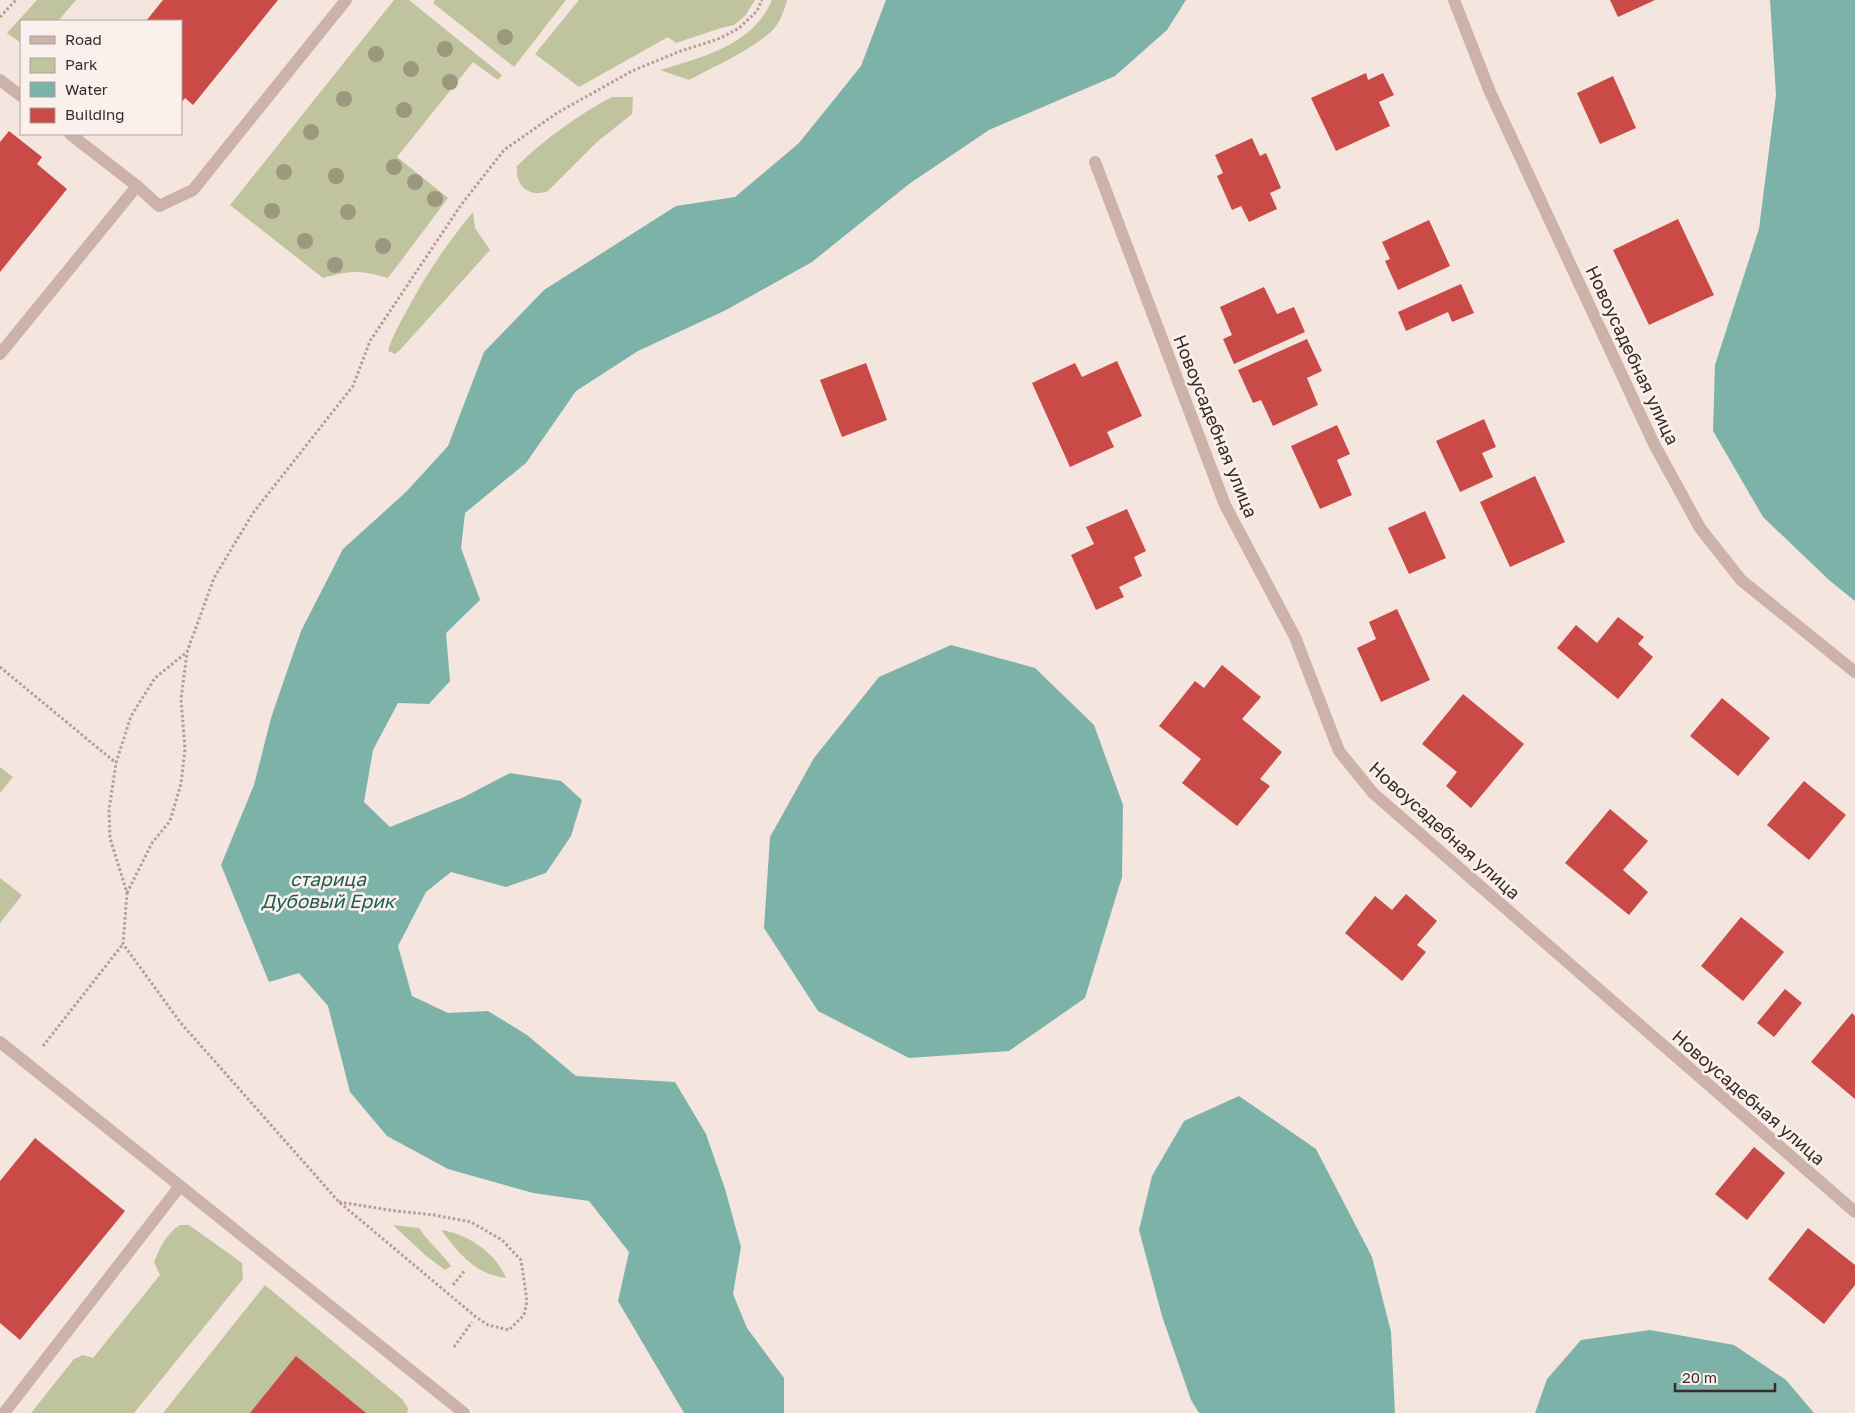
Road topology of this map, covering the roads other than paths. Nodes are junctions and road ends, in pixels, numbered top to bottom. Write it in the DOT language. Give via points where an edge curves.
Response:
graph roads {
  1 [pos="346,0"];
  2 [pos="1454,0"];
  3 [pos="0,80"];
  4 [pos="20,95"];
  5 [pos="71,135"];
  6 [pos="1095,162"];
  7 [pos="137,186"];
  8 [pos="0,354"];
  9 [pos="1855,672"];
  10 [pos="0,1042"];
  11 [pos="180,1186"];
  12 [pos="1855,1212"];
  13 [pos="455,1410"];
  14 [pos="4,1413"];
  1 -- 7 [label="street" via="193,190 159,206"];
  2 -- 9 [label="street, Новоусадебная улица" via="1490,92 1654,444 1700,528 1741,580"];
  3 -- 4 [label="street"];
  5 -- 7 [label="street"];
  6 -- 12 [label="street, Новоусадебная улица" via="1225,505 1295,637 1339,751 1372,793"];
  7 -- 8 [label="street"];
  10 -- 11 [label="street"];
  11 -- 13 [label="street"];
  11 -- 14 [label="street"];
}
